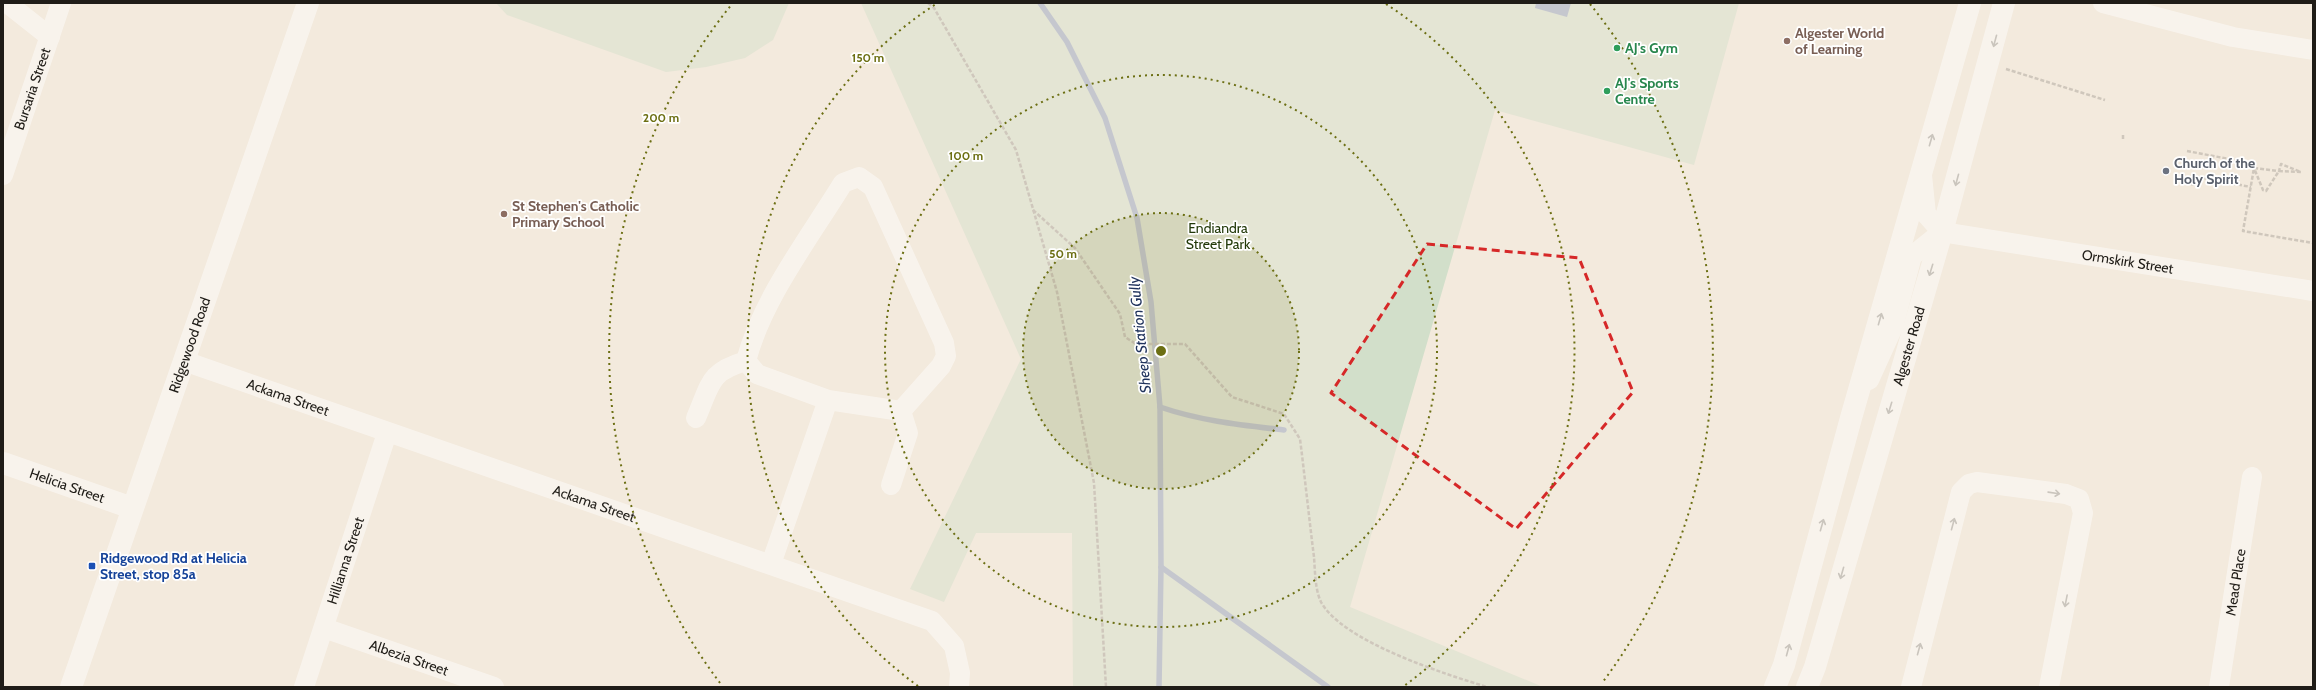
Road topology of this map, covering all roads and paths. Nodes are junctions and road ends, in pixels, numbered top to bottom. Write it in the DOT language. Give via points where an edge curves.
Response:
graph roads {
  1 [pos="7,3"];
  2 [pos="62,3"];
  3 [pos="308,3"];
  4 [pos="928,3"];
  5 [pos="1970,3"];
  6 [pos="2004,3"];
  7 [pos="2103,3"];
  8 [pos="50,37"];
  9 [pos="2313,50"];
  10 [pos="2005,68"];
  11 [pos="2105,100"];
  12 [pos="2123,135"];
  13 [pos="2123,139"];
  14 [pos="2187,151"];
  15 [pos="2254,168"];
  16 [pos="2279,171"];
  17 [pos="1922,172"];
  18 [pos="3,175"];
  19 [pos="2191,184"];
  20 [pos="2251,187"];
  21 [pos="1034,210"];
  22 [pos="1942,232"];
  23 [pos="2313,243"];
  24 [pos="2313,291"];
  25 [pos="184,361"];
  26 [pos="746,361"];
  27 [pos="828,400"];
  28 [pos="901,410"];
  29 [pos="696,418"];
  30 [pos="1851,418"];
  31 [pos="387,434"];
  32 [pos="3,463"];
  33 [pos="2252,478"];
  34 [pos="891,485"];
  35 [pos="132,508"];
  36 [pos="771,564"];
  37 [pos="324,628"];
  38 [pos="71,687"];
  39 [pos="304,687"];
  40 [pos="494,687"];
  41 [pos="960,687"];
  42 [pos="1106,687"];
  43 [pos="1487,687"];
  44 [pos="1775,687"];
  45 [pos="1807,687"];
  46 [pos="1911,687"];
  47 [pos="2049,687"];
  48 [pos="2219,687"];
  1 -- 8 [label="street"];
  2 -- 8 [label="street, Bursaria Street"];
  3 -- 25 [label="main road, Ridgewood Road"];
  4 -- 21 [label="path" via="934,8 1016,150"];
  17 -- 5 [label="main road, one-way"];
  6 -- 22 [label="main road, Algester Road, one-way"];
  7 -- 9 [label="street" via="2233,37"];
  8 -- 18 [label="street, Bursaria Street"];
  10 -- 11 [label="path"];
  12 -- 13 [label="path"];
  14 -- 15 [label="path" via="2229,159"];
  15 -- 16 [label="path"];
  15 -- 16 [label="path" via="2263,190 2266,191"];
  15 -- 20 [label="path"];
  16 -- 16 [label="path" via="2294,172 2301,172 2281,164"];
  17 -- 22 [label="street" via="1926,214"];
  30 -- 17 [label="main road, one-way"];
  19 -- 20 [label="path" via="2196,185 2198,177"];
  20 -- 23 [label="path" via="2243,231"];
  21 -- 42 [label="path" via="1057,292 1094,483"];
  21 -- 43 [label="path" via="1075,248 1120,314 1125,337 1136,344 1185,344 1232,397 1284,414 1293,425 1300,439 1316,579 1321,602 1340,623 1363,639 1452,676"];
  22 -- 24 [label="street, Ormskirk Street"];
  22 -- 30 [label="street" via="1912,256 1894,327"];
  22 -- 45 [label="main road, Algester Road, one-way"];
  25 -- 31 [label="street, Ackama Street"];
  25 -- 35 [label="main road, Ridgewood Road"];
  26 -- 27 [label="street" via="757,374"];
  26 -- 28 [label="street" via="768,304 844,183 859,177 873,187 944,343 946,356 941,366"];
  26 -- 29 [label="street" via="726,367 713,378"];
  27 -- 28 [label="street"];
  27 -- 36 [label="street"];
  28 -- 34 [label="street" via="908,433"];
  44 -- 30 [label="main road, one-way" via="1784,664"];
  31 -- 36 [label="street, Ackama Street"];
  31 -- 37 [label="street, Hillianna Street"];
  32 -- 35 [label="main road, Helicia Street"];
  33 -- 48 [label="street, Mead Place"];
  35 -- 38 [label="main road, Ridgewood Road"];
  36 -- 41 [label="street, Ackama Street" via="932,621 954,646 960,673"];
  37 -- 39 [label="street, Hillianna Street"];
  37 -- 40 [label="street, Albezia Street"];
  46 -- 47 [label="street, one-way" via="1961,492 1969,484 1977,482 2066,494 2079,499 2084,513"];
}
